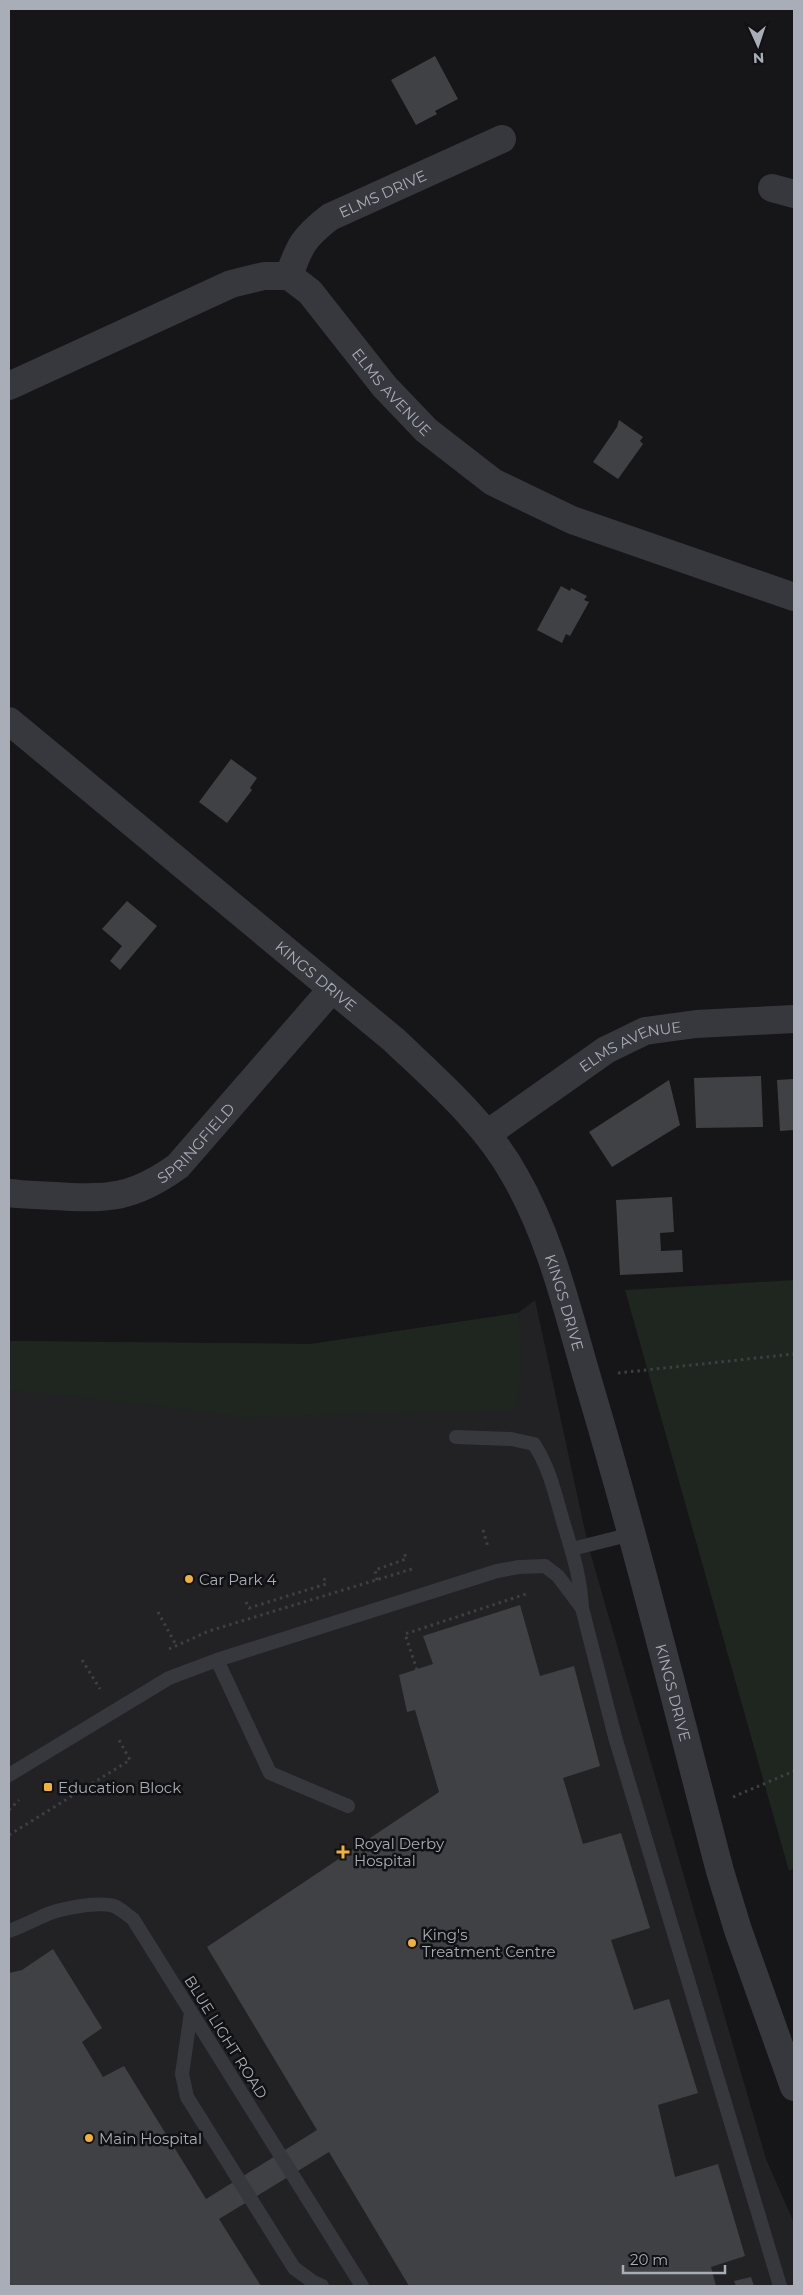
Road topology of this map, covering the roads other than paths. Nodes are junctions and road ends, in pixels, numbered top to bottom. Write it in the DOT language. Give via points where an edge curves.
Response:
graph roads {
  1 [pos="502,139"];
  2 [pos="289,276"];
  3 [pos="9,386"];
  4 [pos="794,597"];
  5 [pos="9,721"];
  6 [pos="332,989"];
  7 [pos="794,1018"];
  8 [pos="487,1134"];
  9 [pos="9,1192"];
  10 [pos="456,1438"];
  11 [pos="632,1534"];
  12 [pos="572,1549"];
  13 [pos="582,1608"];
  14 [pos="217,1660"];
  15 [pos="9,1775"];
  16 [pos="348,1806"];
  17 [pos="9,1931"];
  18 [pos="192,2012"];
  19 [pos="787,2047"];
  20 [pos="794,2087"];
  21 [pos="322,2286"];
  22 [pos="362,2286"];
  23 [pos="780,2286"];
  1 -- 2 [label="street, ELMS DRIVE" via="330,217 309,233 297,252"];
  2 -- 3 [label="street" via="264,276 232,284"];
  2 -- 4 [label="street, ELMS AVENUE" via="310,292 384,386 426,430 493,482 572,520"];
  5 -- 6 [label="street, KINGS DRIVE"];
  6 -- 8 [label="street, KINGS DRIVE" via="394,1040"];
  6 -- 9 [label="street, SPRINGFIELD" via="178,1166 162,1177 137,1190 104,1198"];
  7 -- 8 [label="street, ELMS AVENUE" via="696,1024 645,1031 606,1050"];
  8 -- 11 [label="street, KINGS DRIVE" via="516,1176 542,1233 571,1318"];
  10 -- 12 [label="lane" via="510,1439 534,1444 544,1460"];
  11 -- 12 [label="lane"];
  11 -- 19 [label="street, KINGS DRIVE" via="738,1930"];
  12 -- 13 [label="lane" via="580,1578"];
  13 -- 14 [label="lane" via="553,1571 545,1566 519,1567 497,1571"];
  13 -- 23 [label="lane" via="617,1746"];
  14 -- 15 [label="lane" via="170,1678"];
  14 -- 16 [label="lane" via="270,1773"];
  17 -- 18 [label="lane, BLUE LIGHT ROAD" via="42,1916 71,1908 98,1904 114,1906 133,1919"];
  18 -- 21 [label="lane" via="182,2074 187,2097 294,2268"];
  18 -- 22 [label="lane, BLUE LIGHT ROAD"];
  19 -- 20 [label="street, KINGS DRIVE"];
}
